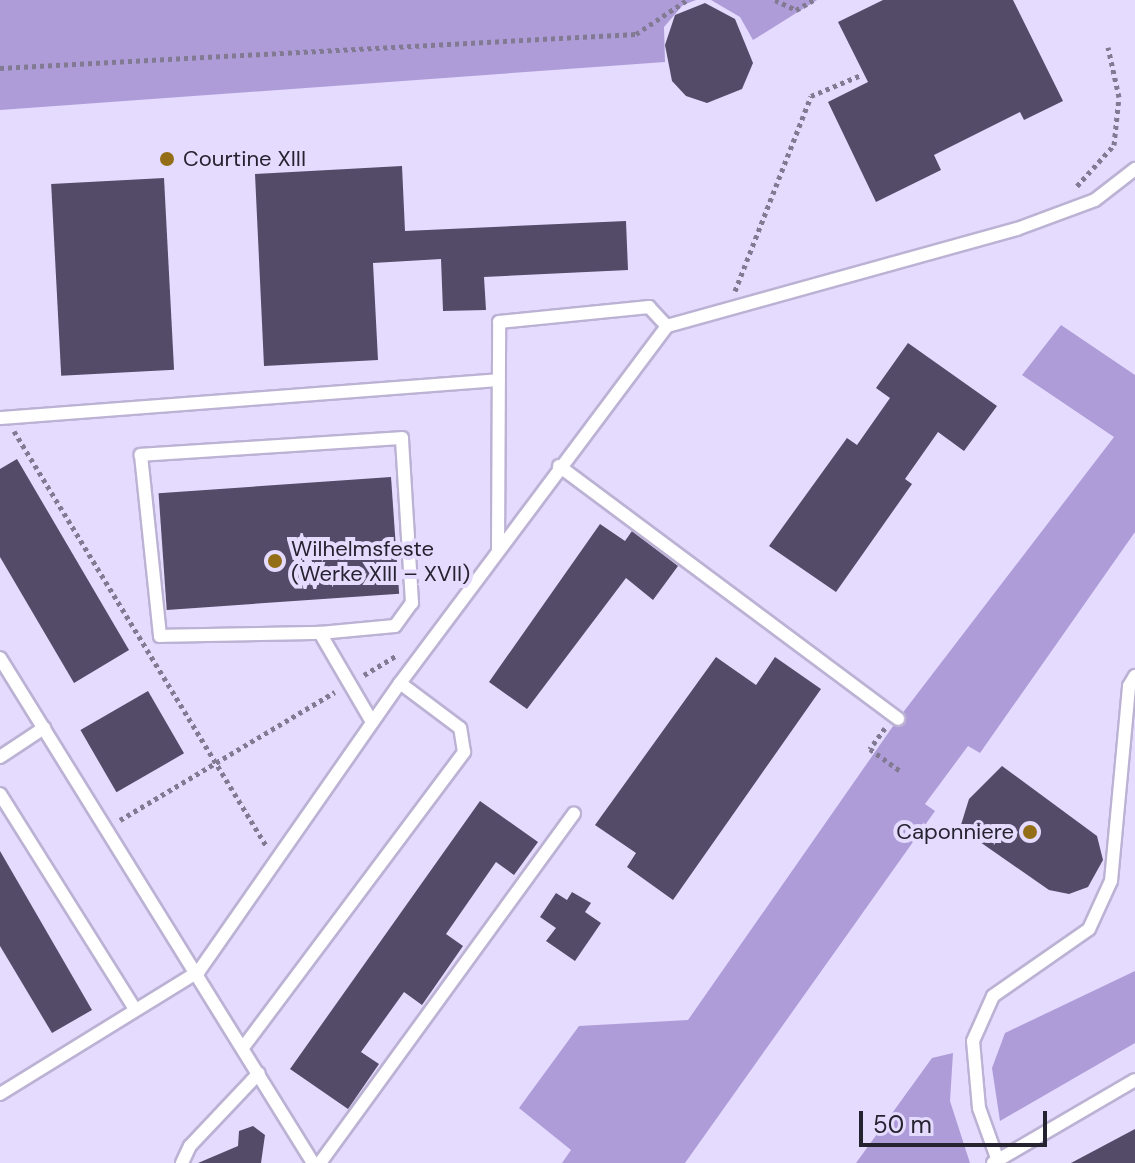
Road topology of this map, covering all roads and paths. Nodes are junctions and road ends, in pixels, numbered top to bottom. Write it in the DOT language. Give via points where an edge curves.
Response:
graph roads {
  1 [pos="687,0"];
  2 [pos="775,0"];
  3 [pos="813,0"];
  4 [pos="1108,47"];
  5 [pos="0,68"];
  6 [pos="861,75"];
  7 [pos="1135,169"];
  8 [pos="1065,194"];
  9 [pos="729,305"];
  10 [pos="667,326"];
  11 [pos="499,380"];
  12 [pos="6,418"];
  13 [pos="559,466"];
  14 [pos="498,549"];
  15 [pos="320,633"];
  16 [pos="400,653"];
  17 [pos="0,658"];
  18 [pos="1135,676"];
  19 [pos="349,683"];
  20 [pos="400,683"];
  21 [pos="896,717"];
  22 [pos="372,722"];
  23 [pos="44,728"];
  24 [pos="0,757"];
  25 [pos="212,766"];
  26 [pos="900,771"];
  27 [pos="0,794"];
  28 [pos="574,813"];
  29 [pos="106,829"];
  30 [pos="276,860"];
  31 [pos="199,971"];
  32 [pos="135,1009"];
  33 [pos="245,1045"];
  34 [pos="259,1073"];
  35 [pos="1135,1080"];
  36 [pos="0,1094"];
  37 [pos="994,1161"];
  38 [pos="182,1163"];
  39 [pos="313,1163"];
  40 [pos="320,1163"];
  1 -- 5 [label="path" via="636,34"];
  2 -- 3 [label="path" via="796,10"];
  4 -- 8 [label="path" via="1119,97 1114,145 1089,177"];
  6 -- 9 [label="path" via="811,96"];
  7 -- 9 [label="lane" via="1095,200 1017,229"];
  9 -- 10 [label="lane"];
  10 -- 11 [label="lane" via="649,307 499,322"];
  10 -- 13 [label="lane"];
  11 -- 12 [label="lane"];
  11 -- 14 [label="lane"];
  12 -- 25 [label="path"];
  13 -- 14 [label="lane"];
  13 -- 21 [label="lane"];
  14 -- 20 [label="lane"];
  15 -- 15 [label="lane" via="160,636 141,455 402,438 412,603 395,626"];
  15 -- 19 [label="lane"];
  16 -- 19 [label="path"];
  17 -- 23 [label="lane"];
  18 -- 37 [label="lane" via="1129,686 1111,881 1089,929 993,996 973,1041 979,1108"];
  19 -- 22 [label="lane"];
  19 -- 25 [label="path"];
  20 -- 22 [label="lane"];
  20 -- 33 [label="lane" via="460,728 464,752"];
  21 -- 26 [label="path" via="870,749"];
  22 -- 30 [label="lane"];
  23 -- 24 [label="lane"];
  23 -- 29 [label="lane"];
  25 -- 29 [label="path"];
  25 -- 30 [label="path"];
  27 -- 32 [label="lane"];
  28 -- 40 [label="lane"];
  29 -- 31 [label="lane"];
  30 -- 31 [label="lane"];
  31 -- 32 [label="lane"];
  31 -- 33 [label="lane"];
  32 -- 36 [label="lane"];
  33 -- 34 [label="lane"];
  34 -- 38 [label="lane" via="200,1135"];
  34 -- 39 [label="lane"];
  35 -- 37 [label="lane"];
}
